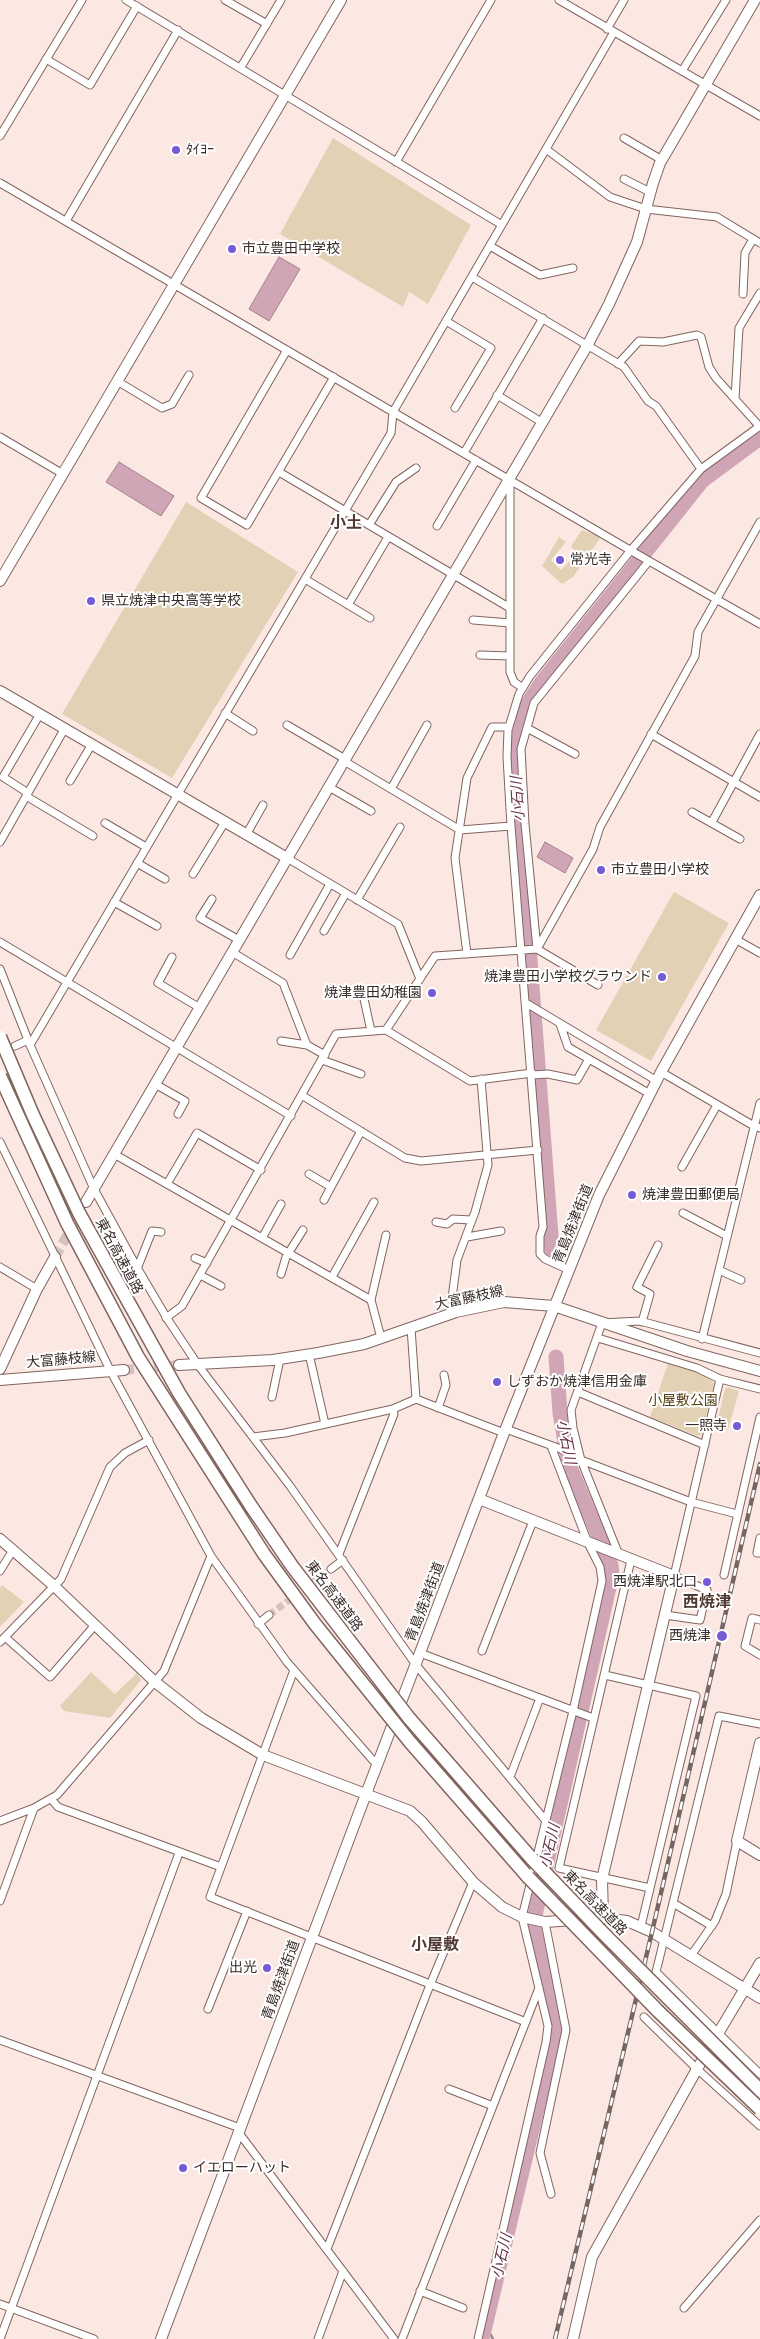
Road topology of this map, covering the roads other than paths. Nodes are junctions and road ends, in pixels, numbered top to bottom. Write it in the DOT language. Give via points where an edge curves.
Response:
graph roads {
  1 [pos="82,0"];
  2 [pos="126,0"];
  3 [pos="225,0"];
  4 [pos="281,0"];
  5 [pos="340,0"];
  6 [pos="491,0"];
  7 [pos="559,0"];
  8 [pos="624,0"];
  9 [pos="726,0"];
  10 [pos="755,0"];
  11 [pos="137,6"];
  12 [pos="267,24"];
  13 [pos="178,30"];
  14 [pos="610,30"];
  15 [pos="46,59"];
  16 [pos="241,67"];
  17 [pos="682,71"];
  18 [pos="705,84"];
  19 [pos="285,96"];
  20 [pos="760,116"];
  21 [pos="0,136"];
  22 [pos="624,138"];
  23 [pos="546,149"];
  24 [pos="662,160"];
  25 [pos="396,162"];
  26 [pos="624,179"];
  27 [pos="0,183"];
  28 [pos="650,192"];
  29 [pos="646,209"];
  30 [pos="66,221"];
  31 [pos="502,225"];
  32 [pos="753,239"];
  33 [pos="760,243"];
  34 [pos="490,246"];
  35 [pos="573,268"];
  36 [pos="472,277"];
  37 [pos="174,284"];
  38 [pos="760,293"];
  39 [pos="743,294"];
  40 [pos="542,318"];
  41 [pos="446,321"];
  42 [pos="587,346"];
  43 [pos="287,350"];
  44 [pos="618,364"];
  45 [pos="189,375"];
  46 [pos="334,377"];
  47 [pos="117,381"];
  48 [pos="498,395"];
  49 [pos="735,399"];
  50 [pos="455,408"];
  51 [pos="393,412"];
  52 [pos="543,423"];
  53 [pos="760,427"];
  54 [pos="0,437"];
  55 [pos="464,453"];
  56 [pos="476,460"];
  57 [pos="416,468"];
  58 [pos="701,469"];
  59 [pos="278,472"];
  60 [pos="63,474"];
  61 [pos="510,480"];
  62 [pos="345,511"];
  63 [pos="760,522"];
  64 [pos="369,525"];
  65 [pos="437,526"];
  66 [pos="388,536"];
  67 [pos="633,552"];
  68 [pos="649,561"];
  69 [pos="454,575"];
  70 [pos="305,579"];
  71 [pos="0,580"];
  72 [pos="718,598"];
  73 [pos="348,605"];
  74 [pos="510,608"];
  75 [pos="370,618"];
  76 [pos="473,620"];
  77 [pos="510,623"];
  78 [pos="760,624"];
  79 [pos="480,655"];
  80 [pos="510,656"];
  81 [pos="523,688"];
  82 [pos="0,691"];
  83 [pos="225,713"];
  84 [pos="40,714"];
  85 [pos="287,725"];
  86 [pos="427,725"];
  87 [pos="509,727"];
  88 [pos="65,728"];
  89 [pos="527,728"];
  90 [pos="253,731"];
  91 [pos="652,734"];
  92 [pos="760,734"];
  93 [pos="92,744"];
  94 [pos="575,754"];
  95 [pos="345,760"];
  96 [pos="70,781"];
  97 [pos="732,782"];
  98 [pos="329,787"];
  99 [pos="391,789"];
  100 [pos="27,794"];
  101 [pos="177,795"];
  102 [pos="760,797"];
  103 [pos="263,805"];
  104 [pos="371,811"];
  105 [pos="692,812"];
  106 [pos="224,822"];
  107 [pos="712,822"];
  108 [pos="105,823"];
  109 [pos="511,826"];
  110 [pos="400,827"];
  111 [pos="460,830"];
  112 [pos="246,835"];
  113 [pos="93,836"];
  114 [pos="740,839"];
  115 [pos="0,842"];
  116 [pos="146,847"];
  117 [pos="287,858"];
  118 [pos="137,863"];
  119 [pos="193,874"];
  120 [pos="164,879"];
  121 [pos="330,884"];
  122 [pos="346,893"];
  123 [pos="212,899"];
  124 [pos="759,899"];
  125 [pos="357,900"];
  126 [pos="114,902"];
  127 [pos="157,926"];
  128 [pos="324,931"];
  129 [pos="735,939"];
  130 [pos="239,940"];
  131 [pos="0,942"];
  132 [pos="537,949"];
  133 [pos="522,950"];
  134 [pos="232,952"];
  135 [pos="760,953"];
  136 [pos="467,954"];
  137 [pos="290,955"];
  138 [pos="172,957"];
  139 [pos="0,969"];
  140 [pos="420,979"];
  141 [pos="67,982"];
  142 [pos="598,985"];
  143 [pos="364,999"];
  144 [pos="526,1003"];
  145 [pos="200,1008"];
  146 [pos="560,1024"];
  147 [pos="386,1030"];
  148 [pos="371,1031"];
  149 [pos="0,1038"];
  150 [pos="281,1041"];
  151 [pos="29,1042"];
  152 [pos="307,1045"];
  153 [pos="15,1046"];
  154 [pos="177,1047"];
  155 [pos="324,1057"];
  156 [pos="589,1059"];
  157 [pos="361,1074"];
  158 [pos="532,1074"];
  159 [pos="0,1076"];
  160 [pos="659,1076"];
  161 [pos="481,1079"];
  162 [pos="155,1084"];
  163 [pos="650,1094"];
  164 [pos="303,1096"];
  165 [pos="760,1103"];
  166 [pos="717,1105"];
  167 [pos="178,1114"];
  168 [pos="291,1116"];
  169 [pos="757,1127"];
  170 [pos="361,1131"];
  171 [pos="0,1142"];
  172 [pos="538,1150"];
  173 [pos="114,1154"];
  174 [pos="488,1155"];
  175 [pos="682,1167"];
  176 [pos="261,1170"];
  177 [pos="309,1174"];
  178 [pos="167,1184"];
  179 [pos="331,1187"];
  180 [pos="94,1189"];
  181 [pos="324,1200"];
  182 [pos="86,1202"];
  183 [pos="374,1202"];
  184 [pos="281,1204"];
  185 [pos="683,1213"];
  186 [pos="471,1220"];
  187 [pos="232,1222"];
  188 [pos="436,1222"];
  189 [pos="303,1230"];
  190 [pos="501,1231"];
  191 [pos="161,1232"];
  192 [pos="386,1235"];
  193 [pos="727,1236"];
  194 [pos="467,1237"];
  195 [pos="262,1238"];
  196 [pos="658,1245"];
  197 [pos="289,1253"];
  198 [pos="55,1257"];
  199 [pos="195,1258"];
  200 [pos="208,1263"];
  201 [pos="0,1267"];
  202 [pos="137,1269"];
  203 [pos="568,1270"];
  204 [pos="719,1270"];
  205 [pos="281,1274"];
  206 [pos="200,1275"];
  207 [pos="332,1276"];
  208 [pos="740,1280"];
  209 [pos="221,1286"];
  210 [pos="37,1289"];
  211 [pos="371,1300"];
  212 [pos="554,1306"];
  213 [pos="456,1312"];
  214 [pos="166,1318"];
  215 [pos="642,1322"];
  216 [pos="602,1323"];
  217 [pos="411,1328"];
  218 [pos="381,1338"];
  219 [pos="598,1338"];
  220 [pos="702,1339"];
  221 [pos="760,1353"];
  222 [pos="309,1354"];
  223 [pos="280,1359"];
  224 [pos="198,1364"];
  225 [pos="179,1365"];
  226 [pos="0,1369"];
  227 [pos="110,1370"];
  228 [pos="124,1370"];
  229 [pos="760,1371"];
  230 [pos="444,1375"];
  231 [pos="720,1379"];
  232 [pos="0,1380"];
  233 [pos="760,1390"];
  234 [pos="578,1392"];
  235 [pos="272,1398"];
  236 [pos="416,1399"];
  237 [pos="438,1408"];
  238 [pos="393,1409"];
  239 [pos="760,1417"];
  240 [pos="325,1424"];
  241 [pos="505,1431"];
  242 [pos="253,1437"];
  243 [pos="149,1440"];
  244 [pos="705,1444"];
  245 [pos="553,1447"];
  246 [pos="579,1457"];
  247 [pos="480,1499"];
  248 [pos="691,1502"];
  249 [pos="738,1514"];
  250 [pos="533,1521"];
  251 [pos="760,1538"];
  252 [pos="0,1539"];
  253 [pos="588,1543"];
  254 [pos="13,1550"];
  255 [pos="760,1553"];
  256 [pos="211,1556"];
  257 [pos="620,1556"];
  258 [pos="341,1557"];
  259 [pos="631,1560"];
  260 [pos="331,1569"];
  261 [pos="0,1571"];
  262 [pos="724,1575"];
  263 [pos="674,1576"];
  264 [pos="53,1586"];
  265 [pos="269,1615"];
  266 [pos="665,1615"];
  267 [pos="760,1620"];
  268 [pos="258,1624"];
  269 [pos="95,1626"];
  270 [pos="3,1639"];
  271 [pos="482,1651"];
  272 [pos="420,1653"];
  273 [pos="760,1655"];
  274 [pos="416,1665"];
  275 [pos="294,1670"];
  276 [pos="605,1675"];
  277 [pos="156,1682"];
  278 [pos="649,1685"];
  279 [pos="540,1698"];
  280 [pos="573,1711"];
  281 [pos="594,1718"];
  282 [pos="760,1724"];
  283 [pos="760,1743"];
  284 [pos="264,1755"];
  285 [pos="377,1765"];
  286 [pos="510,1777"];
  287 [pos="366,1794"];
  288 [pos="52,1799"];
  289 [pos="34,1808"];
  290 [pos="0,1820"];
  291 [pos="546,1821"];
  292 [pos="737,1841"];
  293 [pos="179,1853"];
  294 [pos="760,1855"];
  295 [pos="221,1867"];
  296 [pos="602,1879"];
  297 [pos="473,1882"];
  298 [pos="650,1888"];
  299 [pos="0,1901"];
  300 [pos="673,1903"];
  301 [pos="247,1911"];
  302 [pos="525,1917"];
  303 [pos="602,1918"];
  304 [pos="545,1922"];
  305 [pos="641,1926"];
  306 [pos="712,1926"];
  307 [pos="312,1936"];
  308 [pos="664,1940"];
  309 [pos="690,1957"];
  310 [pos="760,1963"];
  311 [pos="430,1985"];
  312 [pos="539,1988"];
  313 [pos="745,1990"];
  314 [pos="760,1998"];
  315 [pos="208,2010"];
  316 [pos="644,2017"];
  317 [pos="526,2022"];
  318 [pos="718,2033"];
  319 [pos="0,2040"];
  320 [pos="697,2069"];
  321 [pos="760,2074"];
  322 [pos="97,2076"];
  323 [pos="449,2089"];
  324 [pos="760,2090"];
  325 [pos="493,2106"];
  326 [pos="760,2109"];
  327 [pos="760,2126"];
  328 [pos="240,2130"];
  329 [pos="551,2194"];
  330 [pos="760,2220"];
  331 [pos="327,2249"];
  332 [pos="342,2271"];
  333 [pos="420,2291"];
  334 [pos="0,2304"];
  335 [pos="11,2308"];
  336 [pos="463,2308"];
  337 [pos="684,2308"];
  338 [pos="0,2339"];
  339 [pos="94,2339"];
  340 [pos="161,2339"];
  341 [pos="318,2339"];
  342 [pos="394,2339"];
  343 [pos="402,2339"];
  344 [pos="478,2339"];
  345 [pos="573,2339"];
  1 -- 15 [label="street"];
  2 -- 11 [label="street"];
  3 -- 12 [label="street"];
  4 -- 12 [label="street"];
  5 -- 19 [label="street"];
  6 -- 25 [label="street"];
  7 -- 14 [label="street"];
  8 -- 14 [label="street"];
  9 -- 17 [label="street"];
  10 -- 18 [label="street"];
  11 -- 13 [label="street"];
  11 -- 15 [label="street" via="90,86"];
  12 -- 16 [label="street"];
  13 -- 16 [label="street"];
  13 -- 30 [label="street"];
  14 -- 17 [label="street"];
  14 -- 23 [label="street"];
  15 -- 21 [label="street"];
  16 -- 19 [label="street"];
  17 -- 18 [label="street"];
  18 -- 20 [label="street"];
  18 -- 24 [label="street"];
  19 -- 25 [label="street"];
  19 -- 37 [label="street"];
  22 -- 24 [label="street"];
  23 -- 29 [label="street" via="610,197"];
  23 -- 31 [label="street"];
  24 -- 28 [label="street"];
  25 -- 31 [label="street"];
  26 -- 28 [label="street"];
  27 -- 30 [label="street"];
  28 -- 29 [label="street"];
  29 -- 32 [label="street" via="716,217"];
  29 -- 42 [label="street" via="637,242"];
  30 -- 37 [label="street"];
  31 -- 34 [label="street"];
  32 -- 33 [label="street"];
  32 -- 39 [label="street" via="745,253"];
  34 -- 35 [label="street" via="540,276"];
  34 -- 36 [label="street"];
  36 -- 40 [label="street"];
  36 -- 41 [label="street"];
  37 -- 43 [label="street"];
  37 -- 47 [label="street"];
  38 -- 49 [label="street" via="739,328"];
  40 -- 42 [label="street"];
  40 -- 48 [label="street"];
  41 -- 50 [label="street" via="491,348"];
  41 -- 51 [label="street"];
  42 -- 44 [label="street"];
  42 -- 52 [label="street"];
  43 -- 46 [label="street"];
  43 -- 59 [label="street" via="201,498 247,525"];
  44 -- 49 [label="street" via="639,341 663,342 697,335 701,337 709,367"];
  44 -- 58 [label="street" via="624,366 648,401 656,406"];
  45 -- 47 [label="street" via="172,404 162,408"];
  46 -- 51 [label="street"];
  46 -- 59 [label="street"];
  47 -- 60 [label="street"];
  48 -- 52 [label="street"];
  48 -- 55 [label="street"];
  49 -- 53 [label="street"];
  51 -- 55 [label="street"];
  51 -- 62 [label="street" via="391,433"];
  52 -- 61 [label="street"];
  53 -- 58 [label="street"];
  54 -- 60 [label="street"];
  55 -- 56 [label="street"];
  56 -- 61 [label="street"];
  56 -- 65 [label="street"];
  57 -- 64 [label="street" via="396,482"];
  58 -- 67 [label="street"];
  59 -- 62 [label="street"];
  60 -- 71 [label="street"];
  61 -- 67 [label="street"];
  61 -- 69 [label="street"];
  61 -- 74 [label="street"];
  62 -- 64 [label="street"];
  62 -- 70 [label="street"];
  63 -- 72 [label="street"];
  64 -- 66 [label="street"];
  66 -- 69 [label="street"];
  66 -- 73 [label="street"];
  67 -- 68 [label="street"];
  67 -- 81 [label="street"];
  68 -- 72 [label="street"];
  68 -- 89 [label="street" via="572,658 552,678 534,703"];
  69 -- 74 [label="street"];
  69 -- 95 [label="street"];
  70 -- 73 [label="street"];
  70 -- 83 [label="street"];
  72 -- 78 [label="street"];
  72 -- 91 [label="street" via="698,632 695,656"];
  73 -- 75 [label="street"];
  74 -- 77 [label="street"];
  76 -- 77 [label="street"];
  77 -- 80 [label="street"];
  79 -- 80 [label="street"];
  80 -- 81 [label="street" via="511,678"];
  81 -- 87 [label="street"];
  82 -- 84 [label="street"];
  83 -- 90 [label="street"];
  83 -- 101 [label="street"];
  84 -- 88 [label="street"];
  84 -- 100 [label="street" via="3,777"];
  85 -- 95 [label="street"];
  86 -- 99 [label="street"];
  87 -- 109 [label="street" via="507,757"];
  87 -- 111 [label="street" via="492,727 467,778"];
  88 -- 93 [label="street"];
  88 -- 100 [label="street"];
  89 -- 94 [label="street"];
  89 -- 132 [label="street" via="521,749"];
  91 -- 97 [label="street"];
  91 -- 132 [label="street"];
  92 -- 97 [label="street"];
  93 -- 96 [label="street"];
  93 -- 101 [label="street"];
  95 -- 98 [label="street"];
  95 -- 99 [label="street"];
  97 -- 102 [label="street"];
  97 -- 107 [label="street"];
  98 -- 104 [label="street"];
  98 -- 117 [label="street"];
  99 -- 111 [label="street"];
  100 -- 113 [label="street"];
  100 -- 115 [label="street"];
  101 -- 106 [label="street"];
  101 -- 116 [label="street"];
  103 -- 112 [label="street"];
  105 -- 107 [label="street"];
  106 -- 112 [label="street"];
  106 -- 119 [label="street"];
  107 -- 114 [label="street"];
  108 -- 116 [label="street"];
  109 -- 111 [label="street"];
  109 -- 133 [label="street"];
  110 -- 125 [label="street"];
  111 -- 136 [label="street" via="455,858"];
  112 -- 117 [label="street"];
  116 -- 118 [label="street"];
  117 -- 121 [label="street"];
  117 -- 130 [label="street"];
  118 -- 120 [label="street"];
  118 -- 126 [label="street"];
  121 -- 122 [label="street"];
  121 -- 137 [label="street"];
  122 -- 125 [label="street"];
  122 -- 128 [label="street"];
  123 -- 130 [label="street" via="200,918"];
  124 -- 129 [label="street, 青島焼津街道"];
  125 -- 140 [label="street" via="398,924"];
  126 -- 127 [label="street"];
  126 -- 141 [label="street"];
  129 -- 135 [label="street"];
  129 -- 160 [label="street, 青島焼津街道"];
  130 -- 134 [label="street"];
  131 -- 141 [label="street"];
  132 -- 133 [label="street"];
  132 -- 142 [label="street"];
  133 -- 136 [label="street"];
  133 -- 144 [label="street"];
  134 -- 145 [label="street"];
  134 -- 152 [label="street" via="283,983"];
  136 -- 140 [label="street" via="435,956"];
  138 -- 145 [label="street" via="158,983"];
  139 -- 151 [label="street"];
  140 -- 147 [label="street"];
  141 -- 151 [label="street"];
  141 -- 154 [label="street"];
  143 -- 148 [label="street"];
  144 -- 146 [label="street"];
  144 -- 158 [label="street"];
  145 -- 154 [label="street"];
  146 -- 156 [label="street" via="568,1047"];
  146 -- 160 [label="street"];
  147 -- 148 [label="street"];
  147 -- 161 [label="street" via="470,1081"];
  148 -- 155 [label="street" via="336,1034"];
  149 -- 324 [label="highway, 東名高速道路, bridge" via="83,1221 179,1393 292,1566 408,1718 532,1859"];
  150 -- 152 [label="street"];
  151 -- 153 [label="street"];
  151 -- 180 [label="street"];
  152 -- 155 [label="street"];
  154 -- 162 [label="street"];
  154 -- 168 [label="street"];
  155 -- 157 [label="street"];
  155 -- 164 [label="street"];
  156 -- 158 [label="street" via="577,1080"];
  156 -- 163 [label="street"];
  158 -- 161 [label="street"];
  158 -- 172 [label="street"];
  159 -- 326 [label="highway, bridge" via="67,1223 138,1358 264,1554 315,1624 410,1742 528,1877 644,1997"];
  160 -- 163 [label="street, 青島焼津街道"];
  160 -- 166 [label="street"];
  161 -- 174 [label="street"];
  162 -- 167 [label="street" via="185,1101"];
  162 -- 173 [label="street"];
  163 -- 203 [label="street, 青島焼津街道" via="598,1195"];
  164 -- 168 [label="street"];
  164 -- 170 [label="street"];
  165 -- 169 [label="street"];
  166 -- 169 [label="street"];
  166 -- 175 [label="street"];
  168 -- 176 [label="street"];
  169 -- 193 [label="street"];
  170 -- 174 [label="street" via="413,1160"];
  170 -- 179 [label="street"];
  171 -- 198 [label="street"];
  172 -- 174 [label="street"];
  172 -- 203 [label="street" via="544,1227 540,1236 540,1254"];
  173 -- 178 [label="street"];
  173 -- 180 [label="street"];
  174 -- 186 [label="street" via="488,1165"];
  176 -- 178 [label="street" via="197,1133"];
  176 -- 187 [label="street"];
  177 -- 179 [label="street"];
  178 -- 187 [label="street"];
  179 -- 181 [label="street"];
  180 -- 182 [label="street"];
  180 -- 202 [label="street"];
  183 -- 207 [label="street"];
  184 -- 195 [label="street"];
  185 -- 193 [label="street"];
  186 -- 188 [label="street" via="453,1219 447,1224"];
  186 -- 194 [label="street"];
  187 -- 195 [label="street"];
  187 -- 200 [label="street"];
  189 -- 197 [label="street"];
  190 -- 194 [label="street"];
  191 -- 202 [label="street" via="152,1231"];
  192 -- 211 [label="street"];
  193 -- 204 [label="street"];
  194 -- 213 [label="street" via="457,1260 452,1298"];
  195 -- 197 [label="street"];
  196 -- 215 [label="street" via="637,1287 650,1294"];
  197 -- 205 [label="street"];
  197 -- 207 [label="street"];
  198 -- 210 [label="street"];
  198 -- 227 [label="street"];
  199 -- 200 [label="street"];
  200 -- 206 [label="street"];
  201 -- 210 [label="street"];
  202 -- 214 [label="street"];
  203 -- 212 [label="street, 青島焼津街道"];
  204 -- 208 [label="street"];
  204 -- 220 [label="street"];
  206 -- 209 [label="street"];
  206 -- 214 [label="street" via="182,1306"];
  207 -- 211 [label="street"];
  210 -- 226 [label="street"];
  211 -- 218 [label="street"];
  212 -- 213 [label="street, 大富藤枝線" via="504,1302"];
  212 -- 216 [label="street, 大富藤枝線"];
  212 -- 241 [label="street, 青島焼津街道"];
  213 -- 217 [label="street, 大富藤枝線"];
  214 -- 224 [label="street"];
  215 -- 216 [label="street"];
  215 -- 220 [label="street"];
  216 -- 219 [label="street"];
  216 -- 229 [label="street, 大富藤枝線"];
  217 -- 218 [label="street, 大富藤枝線"];
  217 -- 236 [label="street"];
  218 -- 222 [label="street, 大富藤枝線"];
  219 -- 231 [label="street" via="697,1368"];
  219 -- 234 [label="street"];
  220 -- 221 [label="street"];
  222 -- 223 [label="street, 大富藤枝線"];
  222 -- 240 [label="street"];
  223 -- 224 [label="street, 大富藤枝線"];
  223 -- 235 [label="street"];
  224 -- 225 [label="street, 大富藤枝線"];
  224 -- 242 [label="street"];
  227 -- 228 [label="street, 大富藤枝線"];
  227 -- 232 [label="street, 大富藤枝線"];
  227 -- 243 [label="street"];
  230 -- 237 [label="street" via="446,1385"];
  231 -- 233 [label="street"];
  231 -- 244 [label="street"];
  234 -- 244 [label="street"];
  234 -- 246 [label="street" via="572,1410"];
  236 -- 237 [label="street"];
  236 -- 238 [label="street"];
  237 -- 241 [label="street"];
  238 -- 240 [label="street"];
  238 -- 258 [label="street" via="394,1414"];
  239 -- 249 [label="street"];
  240 -- 242 [label="street"];
  241 -- 245 [label="street"];
  241 -- 247 [label="street, 青島焼津街道"];
  242 -- 258 [label="street"];
  243 -- 256 [label="street"];
  243 -- 264 [label="street" via="125,1453 110,1467 70,1561 61,1579"];
  244 -- 248 [label="street"];
  245 -- 246 [label="street"];
  245 -- 253 [label="street"];
  246 -- 248 [label="street"];
  246 -- 257 [label="street"];
  247 -- 250 [label="street"];
  247 -- 272 [label="street, 青島焼津街道"];
  248 -- 249 [label="street"];
  248 -- 263 [label="street"];
  249 -- 262 [label="street"];
  250 -- 253 [label="street"];
  250 -- 271 [label="street"];
  251 -- 255 [label="street" via="756,1552"];
  252 -- 254 [label="street"];
  253 -- 257 [label="street"];
  253 -- 280 [label="street" via="600,1567 602,1580"];
  254 -- 261 [label="street"];
  254 -- 264 [label="street"];
  256 -- 268 [label="street"];
  256 -- 277 [label="street" via="164,1671"];
  257 -- 259 [label="street"];
  258 -- 260 [label="street"];
  258 -- 274 [label="street"];
  259 -- 263 [label="street"];
  259 -- 276 [label="street"];
  263 -- 266 [label="street"];
  263 -- 266 [label="street" via="707,1590 700,1620"];
  264 -- 269 [label="street"];
  264 -- 270 [label="street"];
  265 -- 268 [label="street"];
  266 -- 278 [label="street"];
  267 -- 273 [label="street" via="752,1618 746,1646"];
  268 -- 275 [label="street"];
  269 -- 270 [label="street" via="50,1676"];
  269 -- 277 [label="street"];
  272 -- 274 [label="street, 青島焼津街道"];
  272 -- 279 [label="street"];
  274 -- 285 [label="street, 青島焼津街道"];
  274 -- 286 [label="street"];
  275 -- 284 [label="street"];
  275 -- 285 [label="street"];
  276 -- 278 [label="street"];
  276 -- 281 [label="street"];
  277 -- 284 [label="street" via="201,1718"];
  277 -- 288 [label="street"];
  278 -- 296 [label="street"];
  278 -- 298 [label="street" via="696,1696"];
  279 -- 280 [label="street"];
  279 -- 286 [label="street"];
  280 -- 281 [label="street"];
  280 -- 291 [label="street"];
  281 -- 296 [label="street" via="559,1868"];
  282 -- 300 [label="street" via="719,1716"];
  283 -- 292 [label="street"];
  284 -- 287 [label="street"];
  284 -- 295 [label="street"];
  285 -- 287 [label="street, 青島焼津街道"];
  286 -- 291 [label="street"];
  287 -- 297 [label="street" via="416,1816"];
  287 -- 307 [label="street, 青島焼津街道"];
  288 -- 289 [label="street"];
  288 -- 293 [label="street" via="58,1808"];
  289 -- 290 [label="street"];
  289 -- 299 [label="street"];
  291 -- 302 [label="street"];
  292 -- 294 [label="street"];
  292 -- 306 [label="street" via="726,1894"];
  293 -- 295 [label="street"];
  293 -- 322 [label="street"];
  295 -- 301 [label="street" via="210,1897"];
  296 -- 298 [label="street"];
  296 -- 303 [label="street"];
  297 -- 302 [label="street" via="502,1907"];
  297 -- 311 [label="street"];
  298 -- 305 [label="street"];
  300 -- 306 [label="street"];
  300 -- 308 [label="street"];
  301 -- 307 [label="street"];
  301 -- 315 [label="street"];
  302 -- 304 [label="street"];
  302 -- 312 [label="street"];
  303 -- 304 [label="street"];
  303 -- 305 [label="street"];
  304 -- 329 [label="street" via="566,2030 540,2152"];
  305 -- 308 [label="street"];
  306 -- 309 [label="street"];
  307 -- 311 [label="street"];
  307 -- 328 [label="street, 青島焼津街道"];
  308 -- 309 [label="street"];
  308 -- 318 [label="street" via="656,1972"];
  309 -- 313 [label="street"];
  310 -- 313 [label="street"];
  311 -- 317 [label="street"];
  311 -- 331 [label="street"];
  312 -- 317 [label="street"];
  312 -- 344 [label="street" via="548,2026 546,2042"];
  313 -- 314 [label="street"];
  313 -- 318 [label="street"];
  316 -- 320 [label="street"];
  317 -- 325 [label="street"];
  318 -- 320 [label="street"];
  318 -- 321 [label="street"];
  319 -- 322 [label="street"];
  320 -- 327 [label="street"];
  320 -- 345 [label="street" via="592,2257"];
  322 -- 328 [label="street"];
  322 -- 335 [label="street"];
  323 -- 325 [label="street"];
  325 -- 333 [label="street"];
  328 -- 331 [label="street"];
  328 -- 340 [label="street, 青島焼津街道"];
  330 -- 337 [label="street"];
  331 -- 332 [label="street"];
  332 -- 341 [label="street"];
  332 -- 342 [label="street"];
  333 -- 336 [label="street"];
  333 -- 343 [label="street"];
  334 -- 335 [label="street"];
  335 -- 338 [label="street"];
  335 -- 339 [label="street"];
}
